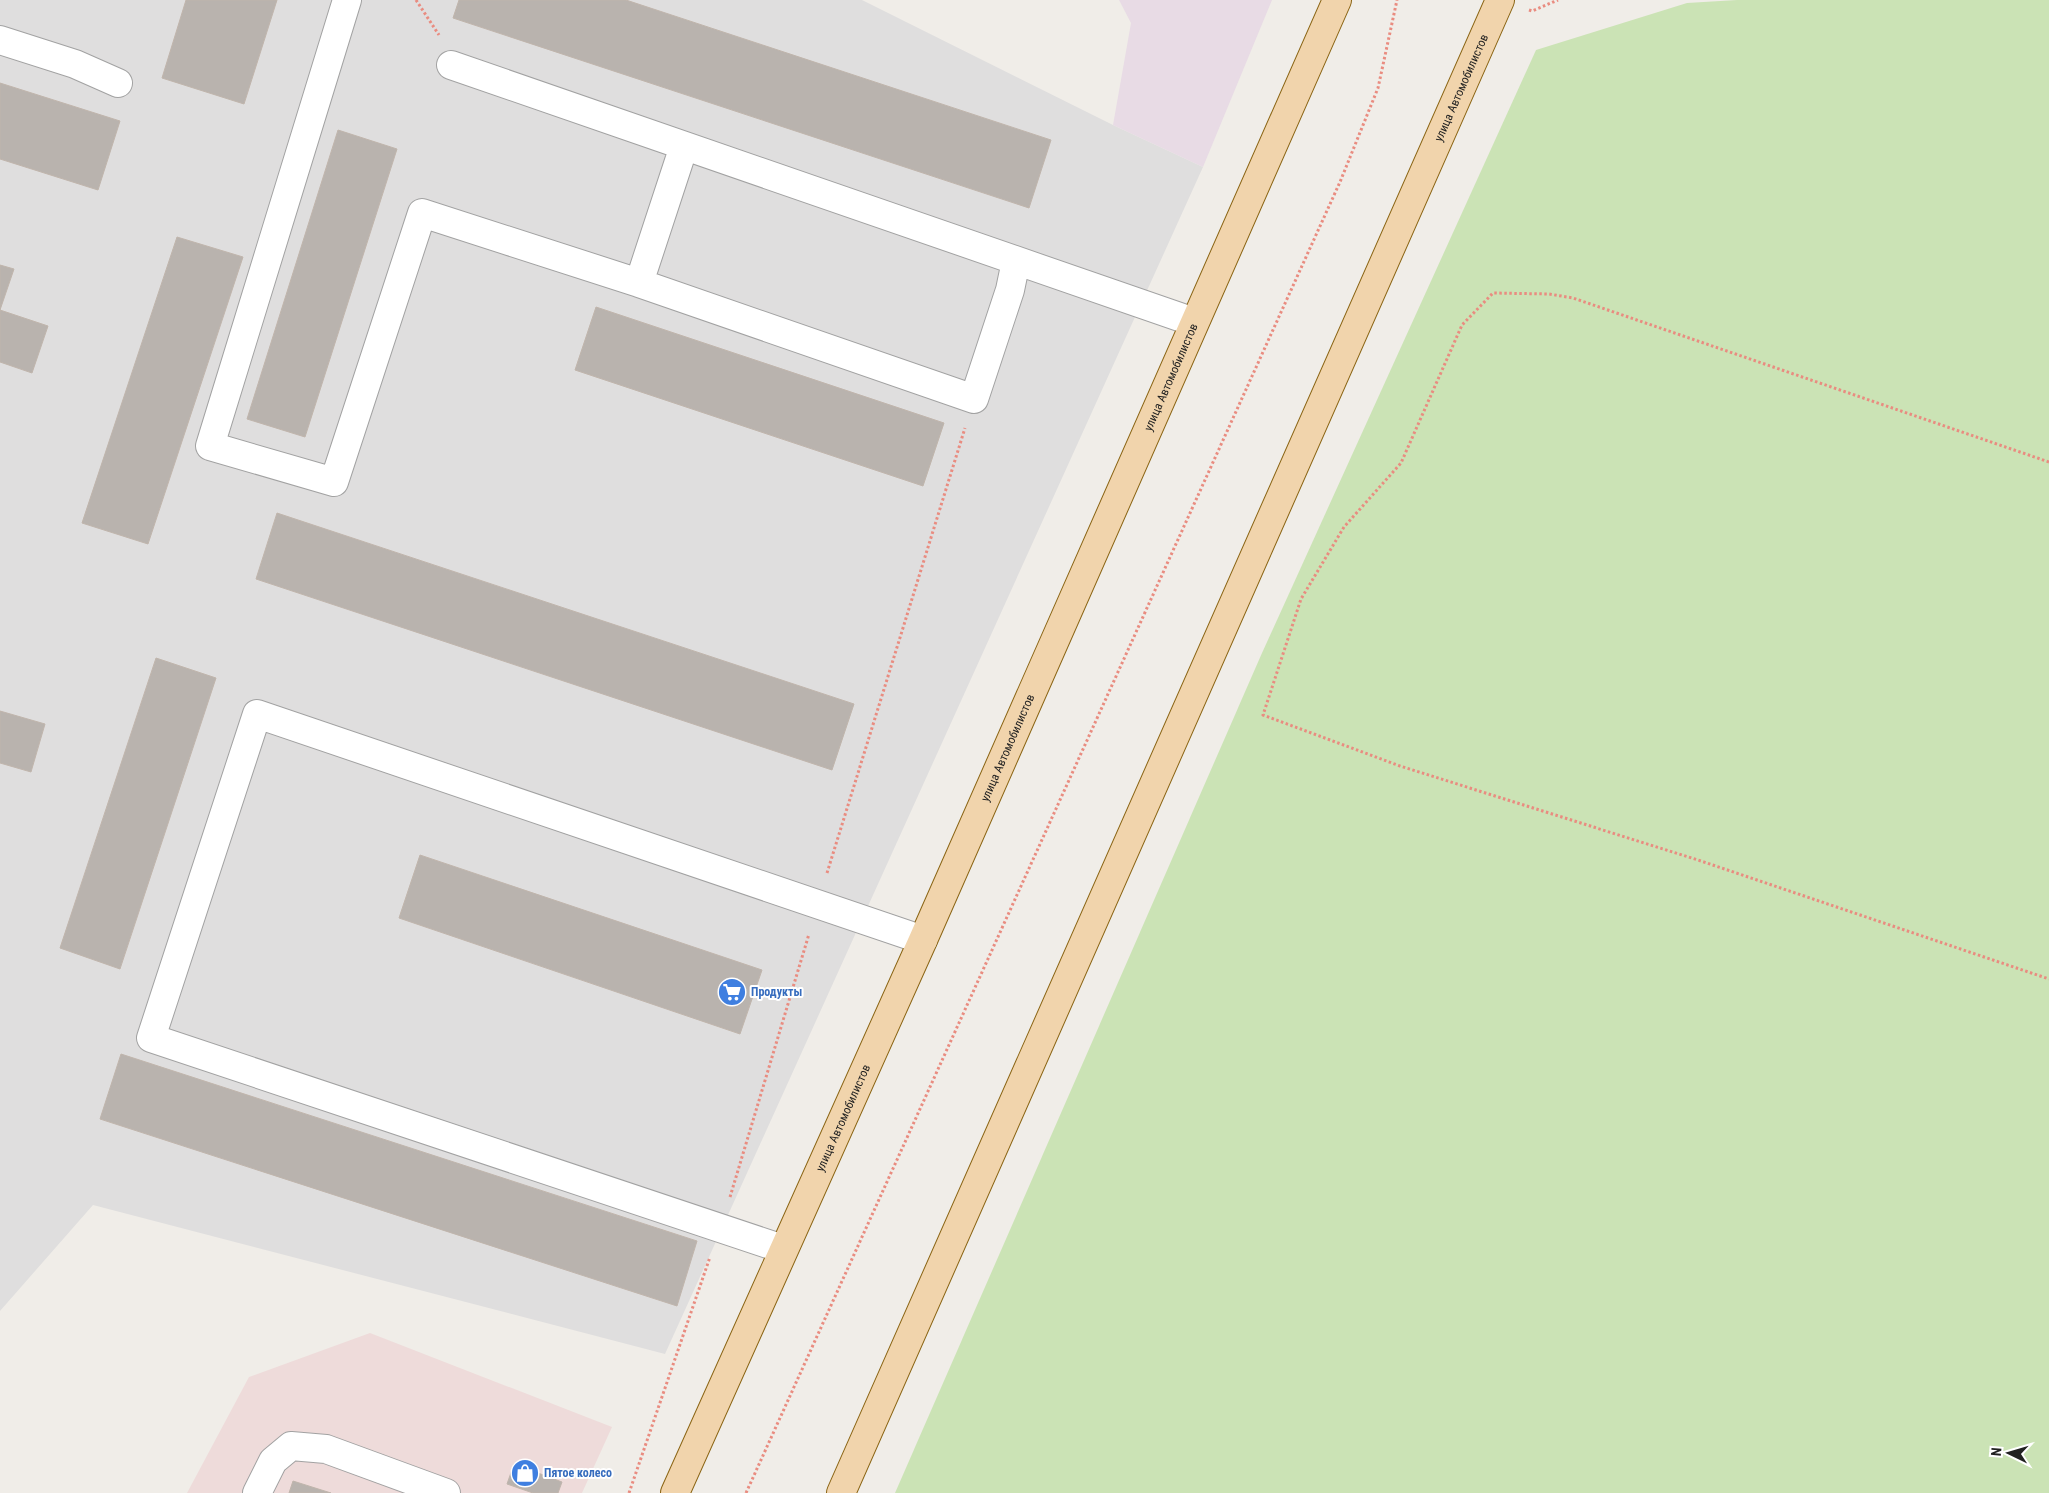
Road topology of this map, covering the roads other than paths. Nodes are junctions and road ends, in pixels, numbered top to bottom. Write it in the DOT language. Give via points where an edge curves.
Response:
graph roads {
  1 [pos="347,0"];
  2 [pos="1337,0"];
  3 [pos="1500,0"];
  4 [pos="0,40"];
  5 [pos="451,65"];
  6 [pos="118,83"];
  7 [pos="684,146"];
  8 [pos="1016,261"];
  9 [pos="639,283"];
  10 [pos="1194,322"];
  11 [pos="923,940"];
  12 [pos="783,1249"];
  13 [pos="386,1482"];
  14 [pos="257,1493"];
  15 [pos="446,1493"];
  16 [pos="675,1493"];
  17 [pos="842,1493"];
  1 -- 9 [label="lane" via="210,446 334,482 422,213"];
  2 -- 10 [label="main road, улица Автомобилистов"];
  3 -- 17 [label="main road, улица Автомобилистов"];
  4 -- 6 [label="lane" via="75,64"];
  5 -- 7 [label="lane"];
  7 -- 8 [label="lane"];
  7 -- 9 [label="lane"];
  8 -- 9 [label="lane" via="1010,290 974,399"];
  8 -- 10 [label="lane"];
  10 -- 11 [label="main road, улица Автомобилистов"];
  11 -- 12 [label="main road, улица Автомобилистов"];
  11 -- 12 [label="lane" via="257,714 151,1038"];
  12 -- 16 [label="main road, улица Автомобилистов"];
  13 -- 14 [label="lane" via="326,1449 291,1446 273,1461"];
  13 -- 15 [label="lane"];
}
